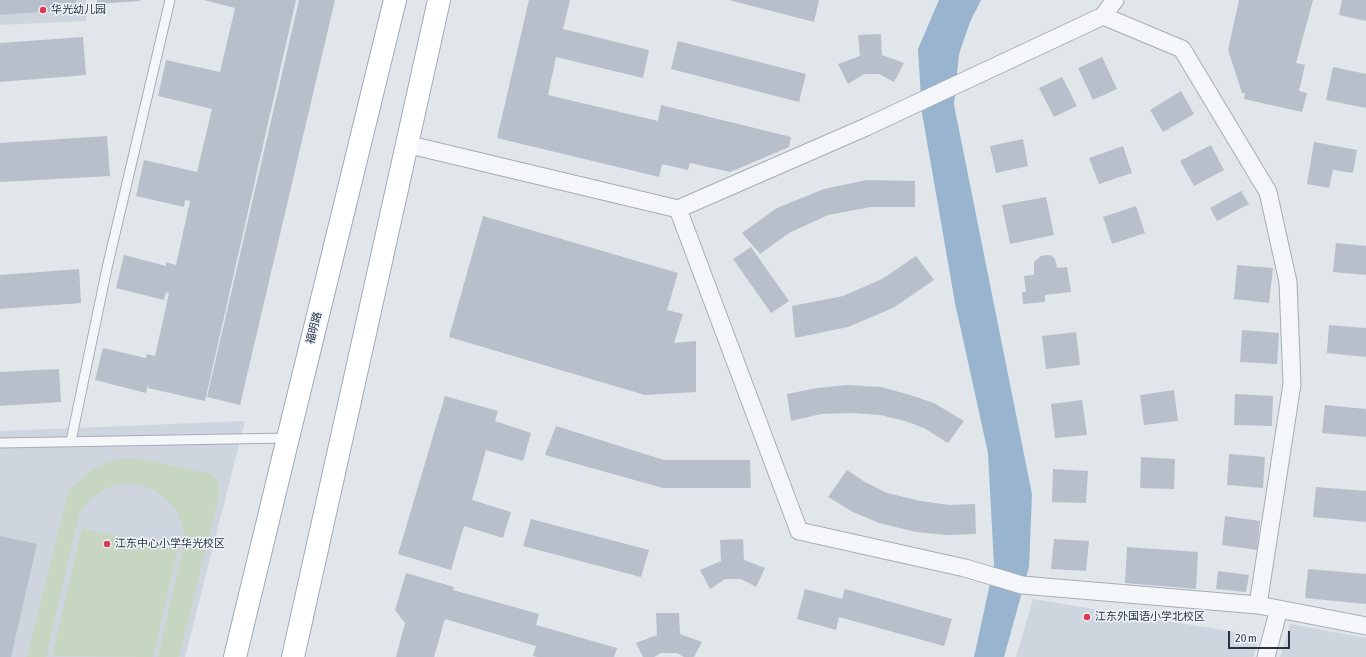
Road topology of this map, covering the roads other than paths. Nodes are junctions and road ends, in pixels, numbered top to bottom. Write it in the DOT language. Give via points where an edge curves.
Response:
graph roads {
  1 [pos="170,0"];
  2 [pos="395,0"];
  3 [pos="439,0"];
  4 [pos="1116,0"];
  5 [pos="1104,16"];
  6 [pos="406,144"];
  7 [pos="678,208"];
  8 [pos="288,438"];
  9 [pos="71,441"];
  10 [pos="0,442"];
  11 [pos="1258,605"];
  12 [pos="1278,609"];
  13 [pos="1366,626"];
  14 [pos="235,657"];
  15 [pos="293,657"];
  16 [pos="1266,657"];
  1 -- 9 [label="lane" via="107,268"];
  2 -- 8 [label="main road, 福明路"];
  3 -- 6 [label="main road"];
  4 -- 5 [label="street"];
  5 -- 7 [label="street" via="891,115"];
  5 -- 11 [label="street" via="1182,49 1268,192 1288,282 1292,384"];
  6 -- 7 [label="street"];
  6 -- 15 [label="main road"];
  7 -- 11 [label="street" via="800,531 965,568 1022,585"];
  8 -- 9 [label="lane"];
  8 -- 14 [label="main road, 福明路"];
  9 -- 10 [label="lane"];
  11 -- 12 [label="street"];
  12 -- 13 [label="street"];
  12 -- 16 [label="street"];
}
